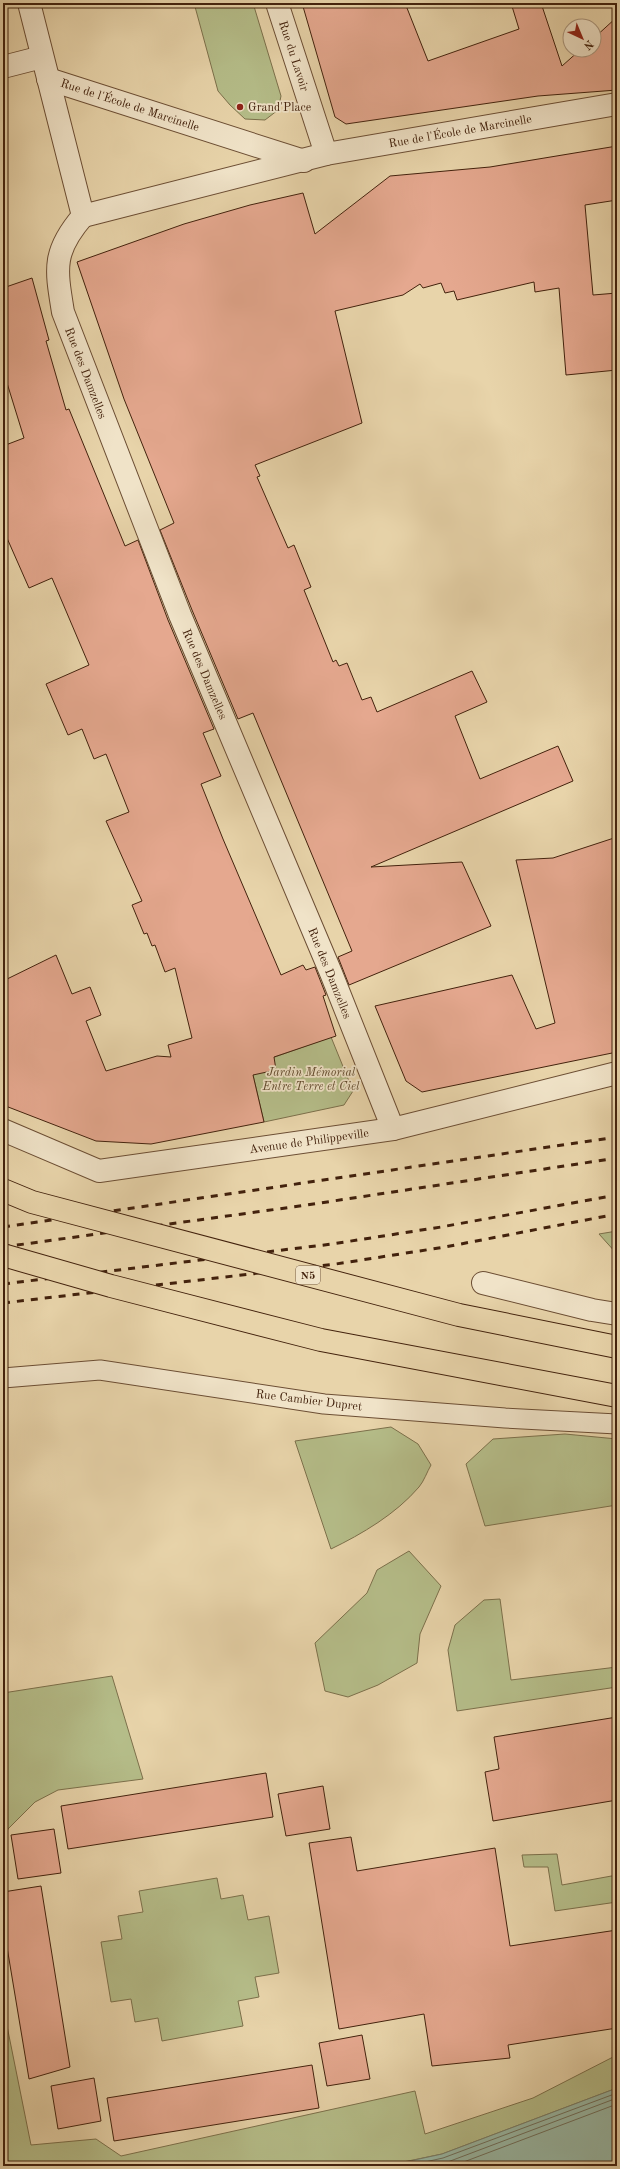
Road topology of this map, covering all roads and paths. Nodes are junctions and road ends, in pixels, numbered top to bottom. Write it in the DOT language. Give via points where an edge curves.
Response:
graph roads {
  1 [pos="29,3"];
  2 [pos="277,3"];
  3 [pos="42,57"];
  4 [pos="3,67"];
  5 [pos="48,79"];
  6 [pos="617,104"];
  7 [pos="326,154"];
  8 [pos="304,161"];
  9 [pos="82,216"];
  10 [pos="617,1073"];
  11 [pos="393,1129"];
  12 [pos="3,1130"];
  13 [pos="3,1190"];
  14 [pos="3,1256"];
  15 [pos="483,1283"];
  16 [pos="617,1314"];
  17 [pos="617,1347"];
  18 [pos="3,1378"];
  19 [pos="617,1396"];
  20 [pos="617,1424"];
  1 -- 3 [label="street"];
  2 -- 7 [label="street, Rue du Lavoir"];
  3 -- 4 [label="street"];
  3 -- 5 [label="street"];
  5 -- 8 [label="street, Rue de l'École de Marcinelle"];
  5 -- 9 [label="street"];
  6 -- 7 [label="street, Rue de l'École de Marcinelle"];
  7 -- 8 [label="street, Rue de l'École de Marcinelle"];
  8 -- 9 [label="street, Rue de l'École de Marcinelle"];
  9 -- 11 [label="street, Rue des Damzelles" via="60,251 57,275 63,312 180,615 331,973"];
  10 -- 11 [label="street, Avenue de Philippeville"];
  11 -- 12 [label="street, Avenue de Philippeville" via="99,1171"];
  13 -- 17 [label="main road, N5, bridge" via="32,1202 459,1315"];
  14 -- 19 [label="main road, bridge" via="321,1340"];
  15 -- 16 [label="street"];
  18 -- 20 [label="lane, Rue Cambier Dupret" via="100,1370 324,1404"];
}
